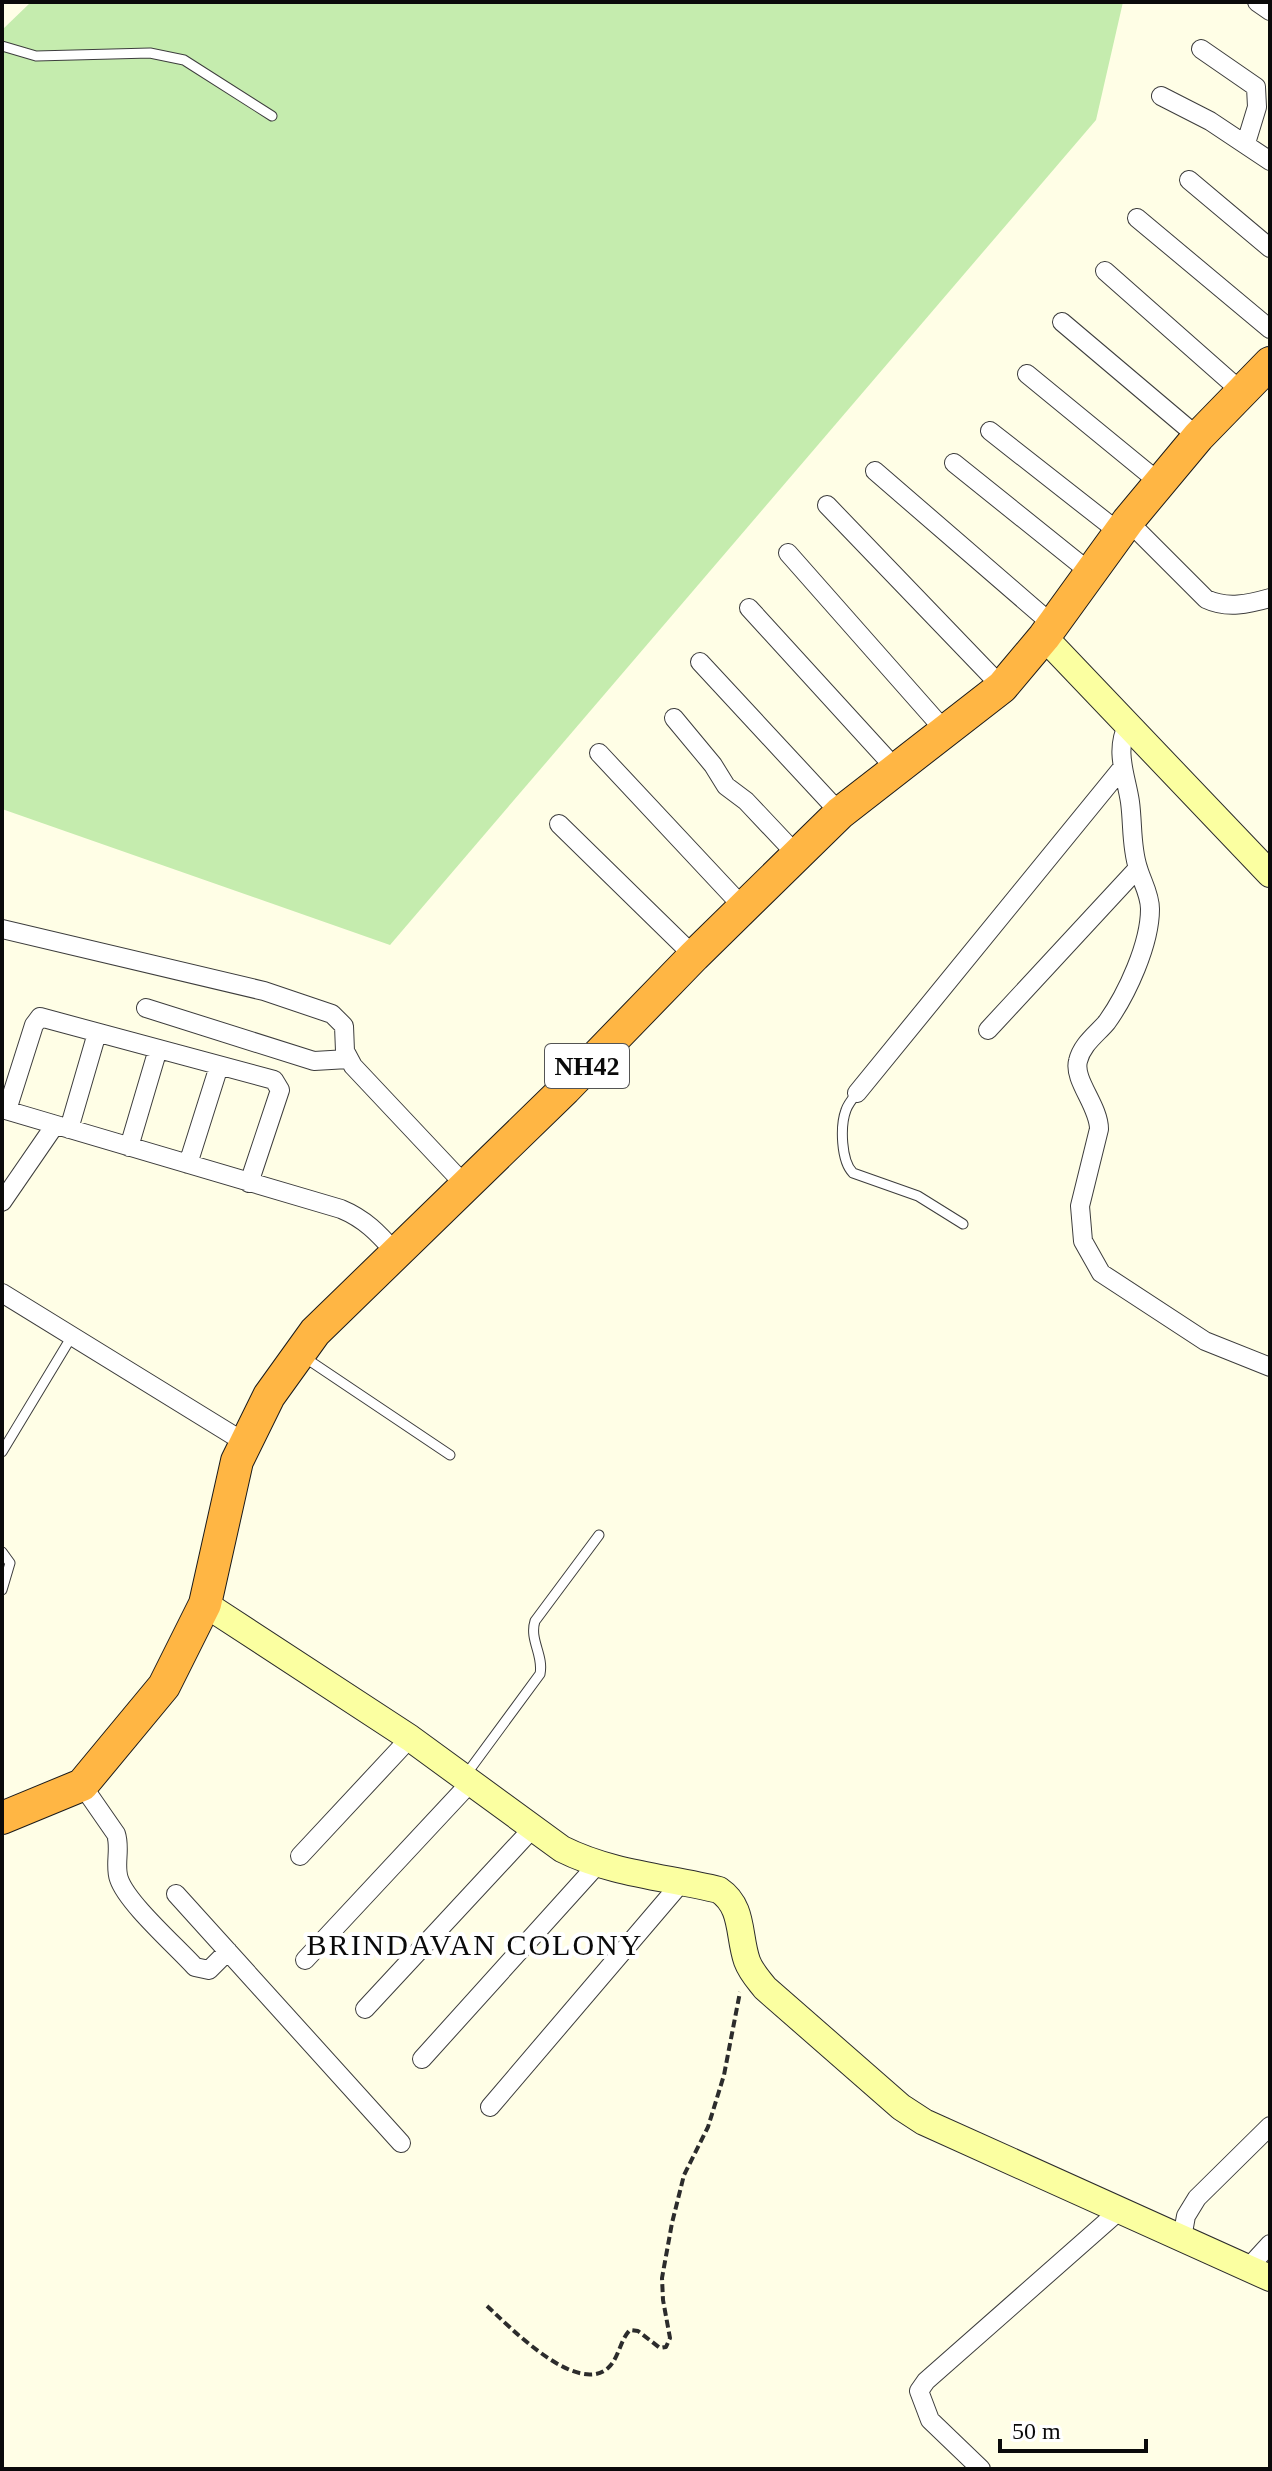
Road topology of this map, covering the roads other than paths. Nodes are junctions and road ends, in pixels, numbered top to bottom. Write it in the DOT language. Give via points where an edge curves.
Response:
graph roads {
  1 [pos="1257,2"];
  2 [pos="1270,11"];
  3 [pos="2,46"];
  4 [pos="1201,49"];
  5 [pos="1161,96"];
  6 [pos="272,116"];
  7 [pos="1246,143"];
  8 [pos="1270,161"];
  9 [pos="1189,180"];
  10 [pos="1137,218"];
  11 [pos="1270,248"];
  12 [pos="1105,271"];
  13 [pos="1062,322"];
  14 [pos="1270,329"];
  15 [pos="1270,363"];
  16 [pos="1027,374"];
  17 [pos="1242,392"];
  18 [pos="990,431"];
  19 [pos="1198,437"];
  20 [pos="954,463"];
  21 [pos="875,471"];
  22 [pos="1160,483"];
  23 [pos="827,505"];
  24 [pos="1124,527"];
  25 [pos="788,553"];
  26 [pos="1091,573"];
  27 [pos="1270,598"];
  28 [pos="749,608"];
  29 [pos="1048,631"];
  30 [pos="700,662"];
  31 [pos="1002,687"];
  32 [pos="674,718"];
  33 [pos="1128,724"];
  34 [pos="946,732"];
  35 [pos="599,753"];
  36 [pos="1122,768"];
  37 [pos="896,769"];
  38 [pos="840,813"];
  39 [pos="559,824"];
  40 [pos="796,854"];
  41 [pos="1138,868"];
  42 [pos="1270,874"];
  43 [pos="743,907"];
  44 [pos="2,929"];
  45 [pos="694,956"];
  46 [pos="146,1008"];
  47 [pos="988,1030"];
  48 [pos="97,1033"];
  49 [pos="158,1049"];
  50 [pos="348,1059"];
  51 [pos="219,1066"];
  52 [pos="857,1093"];
  53 [pos="4,1110"];
  54 [pos="62,1127"];
  55 [pos="129,1147"];
  56 [pos="188,1164"];
  57 [pos="249,1183"];
  58 [pos="464,1184"];
  59 [pos="2,1202"];
  60 [pos="963,1224"];
  61 [pos="395,1252"];
  62 [pos="2,1293"];
  63 [pos="72,1336"];
  64 [pos="299,1354"];
  65 [pos="1270,1367"];
  66 [pos="244,1442"];
  67 [pos="2,1452"];
  68 [pos="450,1455"];
  69 [pos="599,1535"];
  70 [pos="2,1552"];
  71 [pos="2,1590"];
  72 [pos="205,1604"];
  73 [pos="410,1738"];
  74 [pos="468,1780"];
  75 [pos="82,1785"];
  76 [pos="2,1818"];
  77 [pos="533,1828"];
  78 [pos="300,1856"];
  79 [pos="597,1865"];
  80 [pos="681,1883"];
  81 [pos="176,1894"];
  82 [pos="228,1951"];
  83 [pos="305,1960"];
  84 [pos="365,2009"];
  85 [pos="422,2059"];
  86 [pos="490,2107"];
  87 [pos="1270,2126"];
  88 [pos="401,2143"];
  89 [pos="1120,2210"];
  90 [pos="1182,2238"];
  91 [pos="1270,2244"];
  92 [pos="1259,2273"];
  93 [pos="976,2467"];
  1 -- 2 [label="street"];
  3 -- 6 [label="lane" via="36,56 167,55 184,60"];
  4 -- 7 [label="street" via="1256,87 1257,107"];
  5 -- 7 [label="street"];
  7 -- 8 [label="street"];
  9 -- 11 [label="street"];
  10 -- 14 [label="street"];
  12 -- 17 [label="street"];
  13 -- 19 [label="street"];
  15 -- 17 [label="highway, NH42"];
  16 -- 22 [label="street"];
  17 -- 19 [label="highway, NH42"];
  18 -- 24 [label="street"];
  19 -- 22 [label="highway, NH42"];
  20 -- 26 [label="street"];
  21 -- 29 [label="street"];
  22 -- 24 [label="highway, NH42"];
  23 -- 31 [label="street"];
  24 -- 26 [label="highway, NH42"];
  24 -- 27 [label="street" via="1217,605"];
  25 -- 34 [label="street"];
  26 -- 29 [label="highway, NH42"];
  28 -- 37 [label="street"];
  29 -- 31 [label="highway, NH42"];
  29 -- 33 [label="street"];
  30 -- 38 [label="street"];
  31 -- 34 [label="highway, NH42"];
  32 -- 40 [label="street" via="726,786"];
  33 -- 36 [label="street"];
  33 -- 42 [label="street"];
  34 -- 37 [label="highway, NH42"];
  35 -- 43 [label="street"];
  36 -- 41 [label="street"];
  36 -- 52 [label="street"];
  37 -- 38 [label="highway, NH42"];
  38 -- 40 [label="highway, NH42"];
  39 -- 45 [label="street"];
  40 -- 43 [label="highway, NH42"];
  41 -- 47 [label="street"];
  41 -- 65 [label="street" via="1150,906 1146,935 1128,987 1077,1062 1099,1119 1080,1206 1083,1241 1101,1273 1124,1290 1205,1341"];
  43 -- 45 [label="highway, NH42"];
  44 -- 50 [label="street" via="264,991 332,1014 344,1026"];
  45 -- 58 [label="highway, NH42"];
  46 -- 50 [label="street" via="314,1061"];
  48 -- 49 [label="street"];
  48 -- 53 [label="street" via="38,1019"];
  48 -- 54 [label="street"];
  49 -- 51 [label="street"];
  49 -- 55 [label="street"];
  50 -- 58 [label="street"];
  51 -- 56 [label="street"];
  51 -- 57 [label="street" via="274,1080 280,1090"];
  52 -- 60 [label="lane" via="845,1111 846,1167 918,1196"];
  53 -- 54 [label="street"];
  54 -- 55 [label="street"];
  54 -- 59 [label="street"];
  55 -- 56 [label="street"];
  56 -- 57 [label="street"];
  57 -- 61 [label="street" via="361,1218"];
  58 -- 61 [label="highway, NH42"];
  61 -- 64 [label="highway, NH42"];
  62 -- 63 [label="street"];
  63 -- 66 [label="street"];
  63 -- 67 [label="lane"];
  64 -- 66 [label="highway, NH42"];
  64 -- 68 [label="lane"];
  66 -- 72 [label="highway, NH42"];
  69 -- 74 [label="lane" via="535,1621 540,1674"];
  70 -- 71 [label="lane" via="10,1563"];
  72 -- 73 [label="street"];
  72 -- 75 [label="highway, NH42" via="164,1686"];
  73 -- 74 [label="street"];
  73 -- 78 [label="street"];
  74 -- 77 [label="street"];
  74 -- 83 [label="street"];
  75 -- 76 [label="highway, NH42"];
  75 -- 82 [label="street" via="116,1834 119,1879 129,1897 200,1969 209,1970"];
  77 -- 79 [label="street"];
  77 -- 84 [label="street"];
  79 -- 80 [label="street"];
  79 -- 85 [label="street"];
  80 -- 86 [label="street"];
  80 -- 89 [label="street" via="730,1897 746,1959 765,1988 901,2107 951,2135"];
  81 -- 82 [label="street"];
  82 -- 88 [label="street"];
  87 -- 90 [label="street" via="1197,2198"];
  89 -- 90 [label="street"];
  89 -- 93 [label="street" via="919,2391 930,2420"];
  90 -- 92 [label="street"];
  91 -- 92 [label="street"];
}
